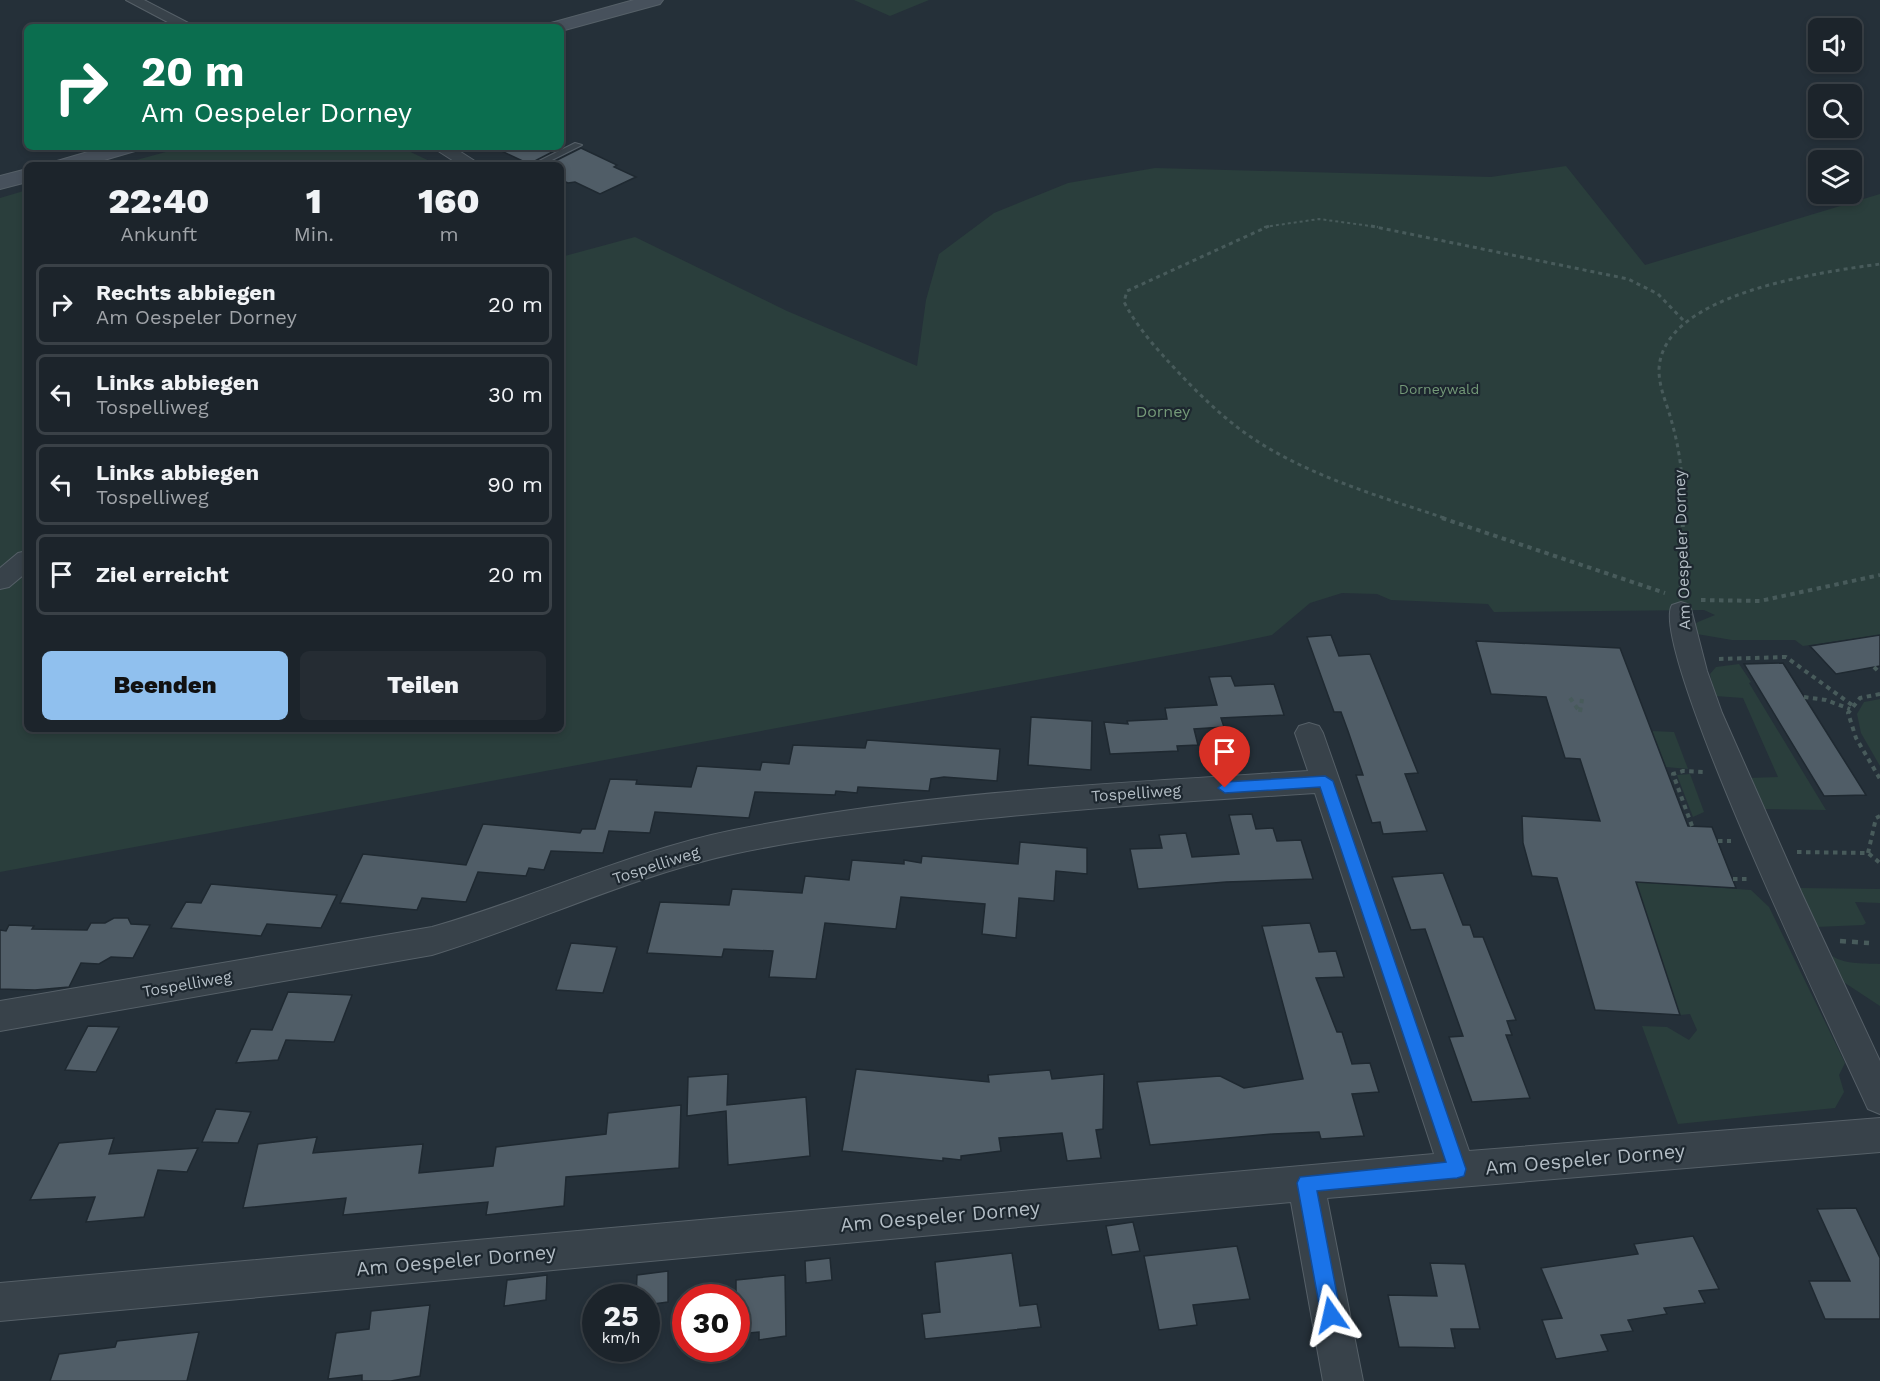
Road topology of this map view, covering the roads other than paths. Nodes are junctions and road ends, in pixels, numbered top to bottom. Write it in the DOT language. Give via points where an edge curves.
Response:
graph roads {
  1 [pos="133,0"];
  2 [pos="654,0"];
  3 [pos="183,24"];
  4 [pos="564,25"];
  5 [pos="578,144"];
  6 [pos="117,150"];
  7 [pos="446,150"];
  8 [pos="75,162"];
  9 [pos="467,162"];
  10 [pos="541,162"];
  11 [pos="24,176"];
  12 [pos="0,183"];
  13 [pos="24,561"];
  14 [pos="0,581"];
  15 [pos="1681,605"];
  16 [pos="1309,733"];
  17 [pos="1325,781"];
  18 [pos="0,1016"];
  19 [pos="1880,1098"];
  20 [pos="1880,1135"];
  21 [pos="1457,1169"];
  22 [pos="1306,1183"];
  23 [pos="0,1302"];
  24 [pos="1343,1381"];
  1 -- 3 [label="street"];
  2 -- 4 [label="main road"];
  5 -- 10 [label="lane"];
  6 -- 8 [label="main road"];
  7 -- 9 [label="street"];
  11 -- 12 [label="main road"];
  13 -- 14 [label="street"];
  15 -- 19 [label="street, Am Oespeler Dorney" via="1682,631 1712,720 1765,849"];
  16 -- 17 [label="street"];
  17 -- 18 [label="street, Tospelliweg" via="1008,804 868,820 734,842 653,862 537,907 432,941"];
  17 -- 21 [label="street"];
  20 -- 21 [label="street, Am Oespeler Dorney"];
  21 -- 22 [label="street, Am Oespeler Dorney"];
  22 -- 23 [label="street, Am Oespeler Dorney"];
  22 -- 24 [label="street"];
}
